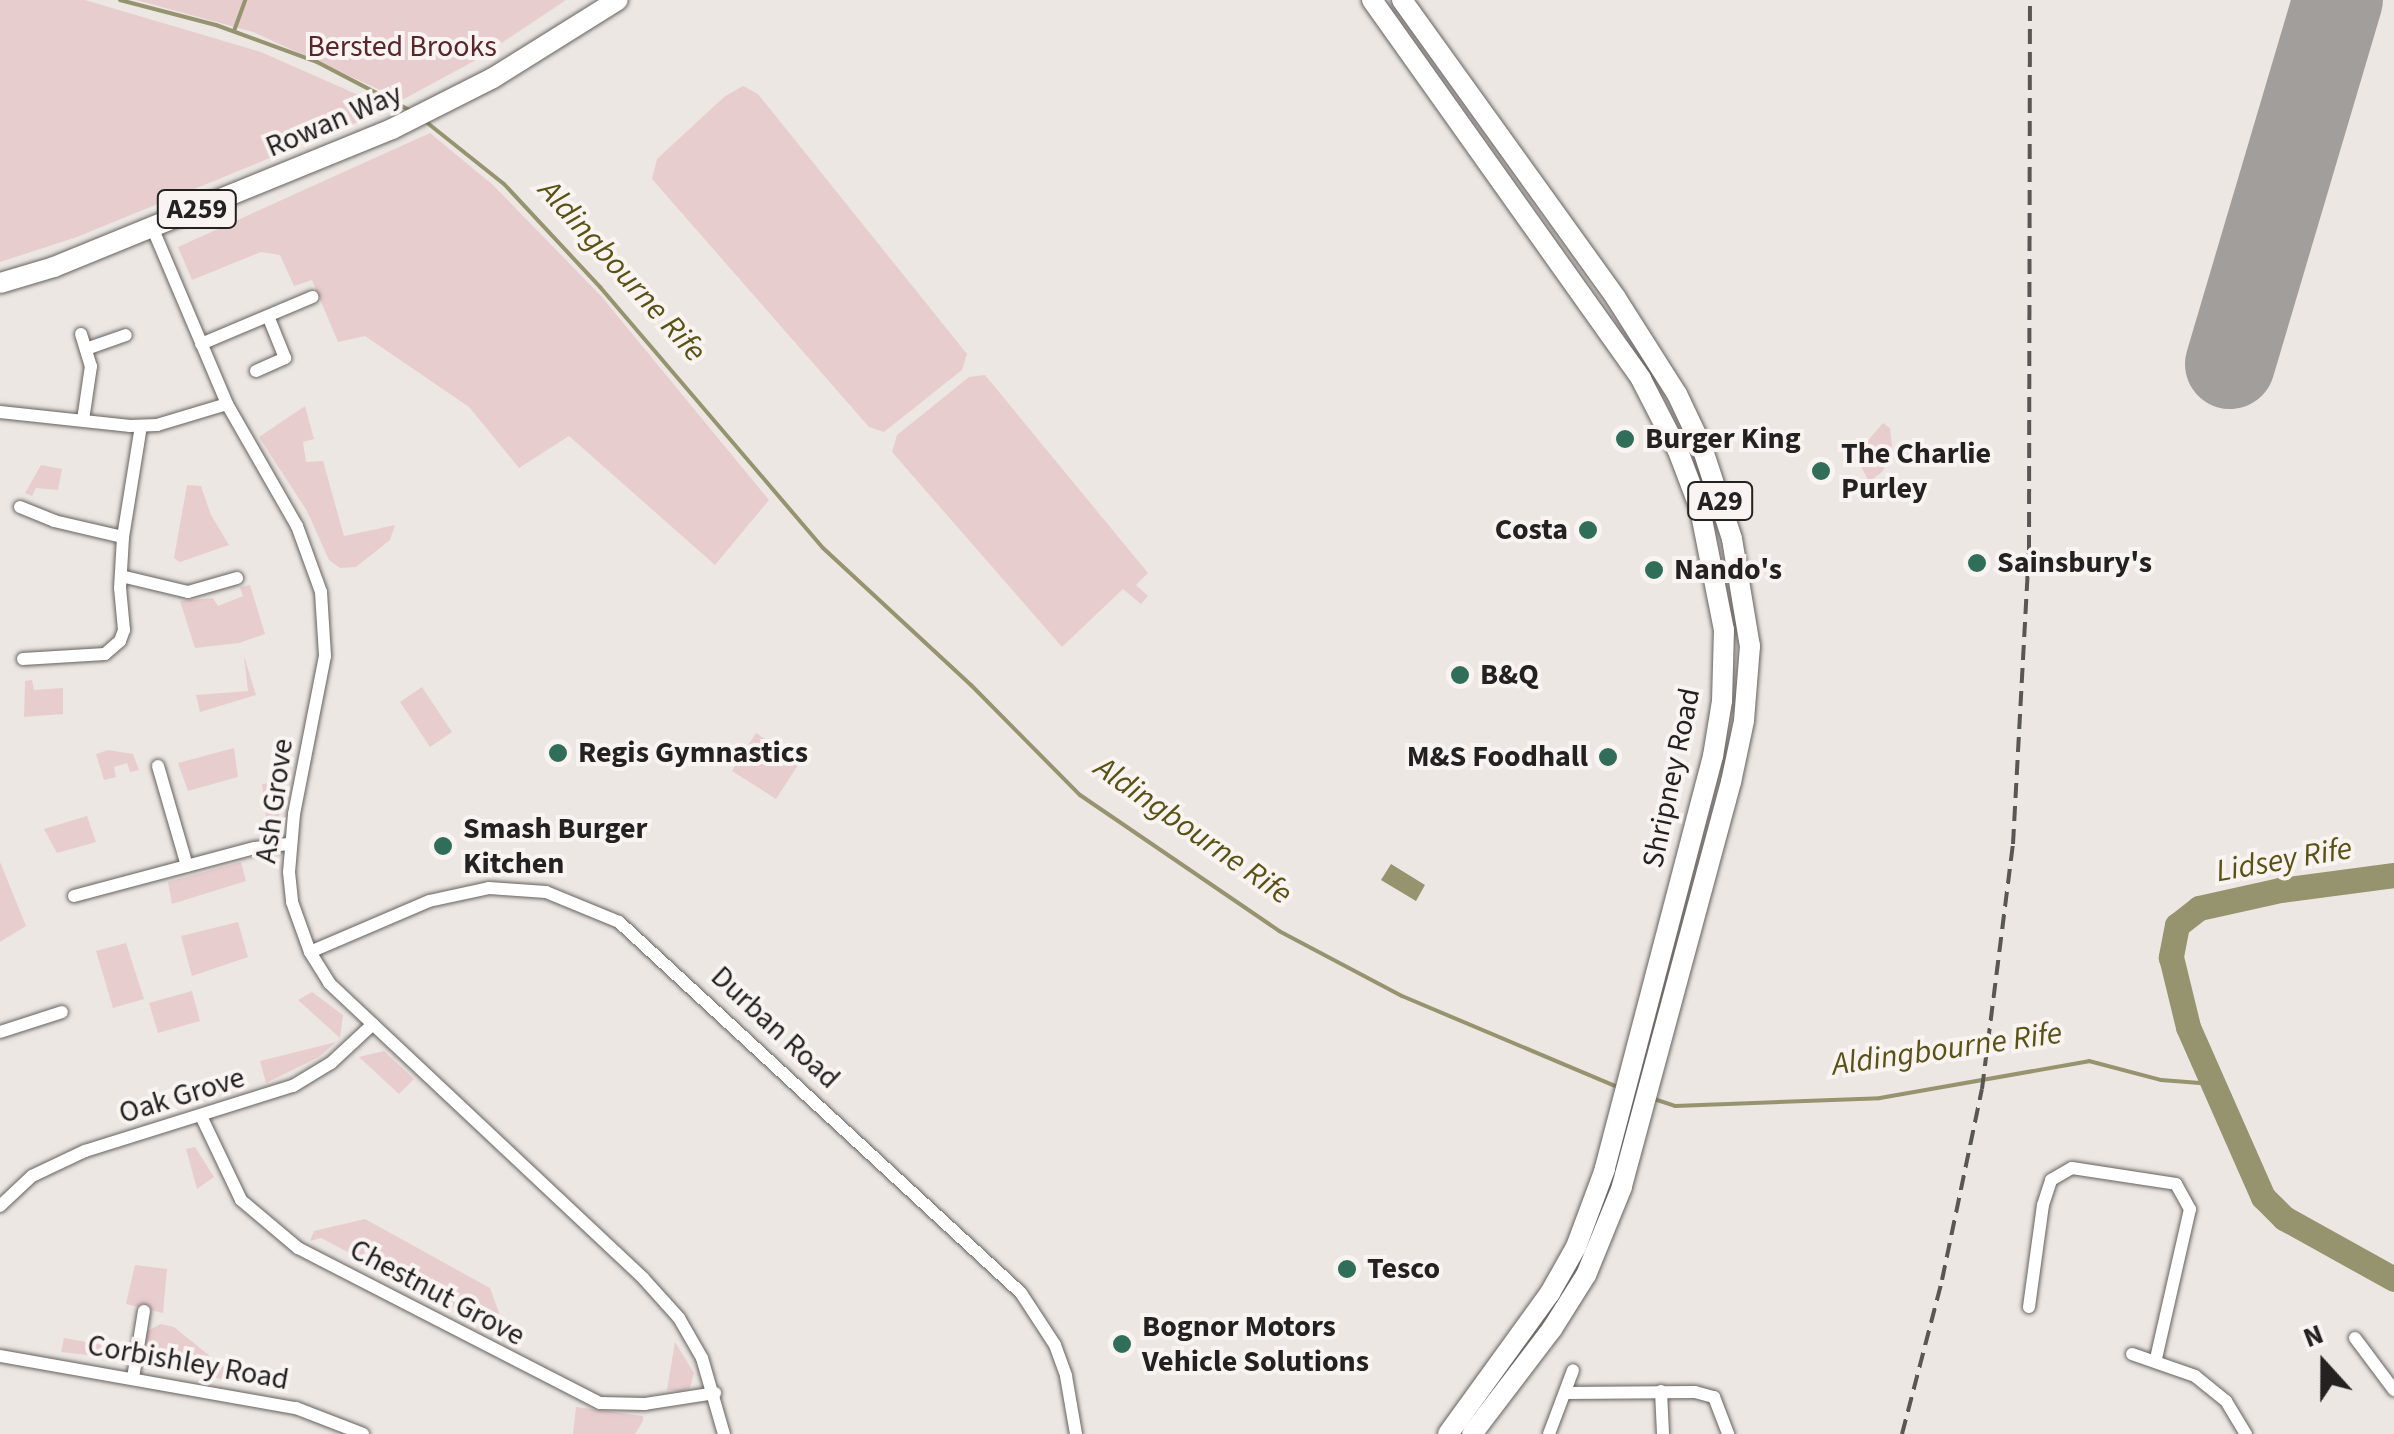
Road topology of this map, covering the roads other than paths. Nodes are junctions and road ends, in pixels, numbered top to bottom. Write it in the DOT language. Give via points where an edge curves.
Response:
graph roads {
  1 [pos="618,0"];
  2 [pos="1372,0"];
  3 [pos="1402,0"];
  4 [pos="152,227"];
  5 [pos="0,284"];
  6 [pos="312,297"];
  7 [pos="268,316"];
  8 [pos="80,334"];
  9 [pos="126,335"];
  10 [pos="202,344"];
  11 [pos="86,349"];
  12 [pos="256,372"];
  13 [pos="227,404"];
  14 [pos="0,412"];
  15 [pos="83,420"];
  16 [pos="141,426"];
  17 [pos="20,507"];
  18 [pos="123,536"];
  19 [pos="121,576"];
  20 [pos="237,578"];
  21 [pos="23,659"];
  22 [pos="158,766"];
  23 [pos="290,844"];
  24 [pos="187,866"];
  25 [pos="74,896"];
  26 [pos="310,952"];
  27 [pos="62,1012"];
  28 [pos="374,1024"];
  29 [pos="0,1032"];
  30 [pos="201,1116"];
  31 [pos="0,1206"];
  32 [pos="2029,1307"];
  33 [pos="144,1312"];
  34 [pos="2355,1338"];
  35 [pos="2132,1354"];
  36 [pos="0,1356"];
  37 [pos="2156,1359"];
  38 [pos="1573,1370"];
  39 [pos="133,1378"];
  40 [pos="2394,1390"];
  41 [pos="1565,1392"];
  42 [pos="1661,1392"];
  43 [pos="716,1394"];
  44 [pos="363,1434"];
  45 [pos="724,1434"];
  46 [pos="1076,1434"];
  47 [pos="1448,1434"];
  48 [pos="1472,1434"];
  49 [pos="1549,1434"];
  50 [pos="1664,1434"];
  51 [pos="1728,1434"];
  52 [pos="2246,1434"];
  1 -- 4 [label="main road, Rowan Way / A259" via="445,105"];
  2 -- 47 [label="main road, Shripney Road / A29" via="1642,379 1690,480 1712,552 1724,630 1713,756 1605,1169 1576,1247 1542,1306"];
  3 -- 48 [label="main road, Shripney Road / A29" via="1650,348 1702,447 1736,555 1750,646 1744,721 1653,1082 1593,1261 1552,1330"];
  4 -- 5 [label="main road, Rowan Way / A259"];
  4 -- 10 [label="street, Ash Grove"];
  6 -- 7 [label="street"];
  7 -- 10 [label="street"];
  7 -- 12 [label="street" via="285,358"];
  8 -- 11 [label="street"];
  9 -- 11 [label="street"];
  10 -- 13 [label="street, Ash Grove"];
  11 -- 15 [label="street" via="92,366"];
  13 -- 16 [label="street"];
  13 -- 23 [label="street, Ash Grove" via="297,526 321,592 325,656"];
  14 -- 15 [label="street"];
  15 -- 16 [label="street"];
  16 -- 18 [label="street"];
  17 -- 18 [label="street"];
  18 -- 19 [label="street"];
  19 -- 20 [label="street" via="188,592"];
  19 -- 21 [label="street" via="124,630 114,649"];
  22 -- 24 [label="street"];
  23 -- 24 [label="street"];
  23 -- 26 [label="street, Ash Grove" via="292,902"];
  24 -- 25 [label="street"];
  26 -- 28 [label="street, Ash Grove" via="329,982"];
  26 -- 46 [label="street, Durban Road" via="429,901 489,888 546,892 619,922 1021,1293 1055,1345"];
  27 -- 29 [label="street"];
  28 -- 30 [label="street, Oak Grove" via="308,1078"];
  28 -- 43 [label="street, Ash Grove" via="643,1278 678,1318"];
  30 -- 31 [label="street, Oak Grove" via="72,1157 32,1176"];
  30 -- 43 [label="street, Chestnut Grove" via="241,1200 313,1256 600,1403"];
  32 -- 37 [label="street" via="2051,1180 2072,1168 2176,1184 2190,1209"];
  33 -- 39 [label="street"];
  34 -- 40 [label="street"];
  35 -- 37 [label="street"];
  36 -- 39 [label="street, Corbishley Road"];
  37 -- 52 [label="street" via="2212,1388"];
  38 -- 41 [label="street"];
  39 -- 44 [label="street, Corbishley Road" via="296,1408"];
  41 -- 42 [label="street"];
  41 -- 49 [label="street"];
  42 -- 50 [label="street"];
  42 -- 51 [label="street" via="1714,1397"];
  43 -- 45 [label="street, Ash Grove"];
}
